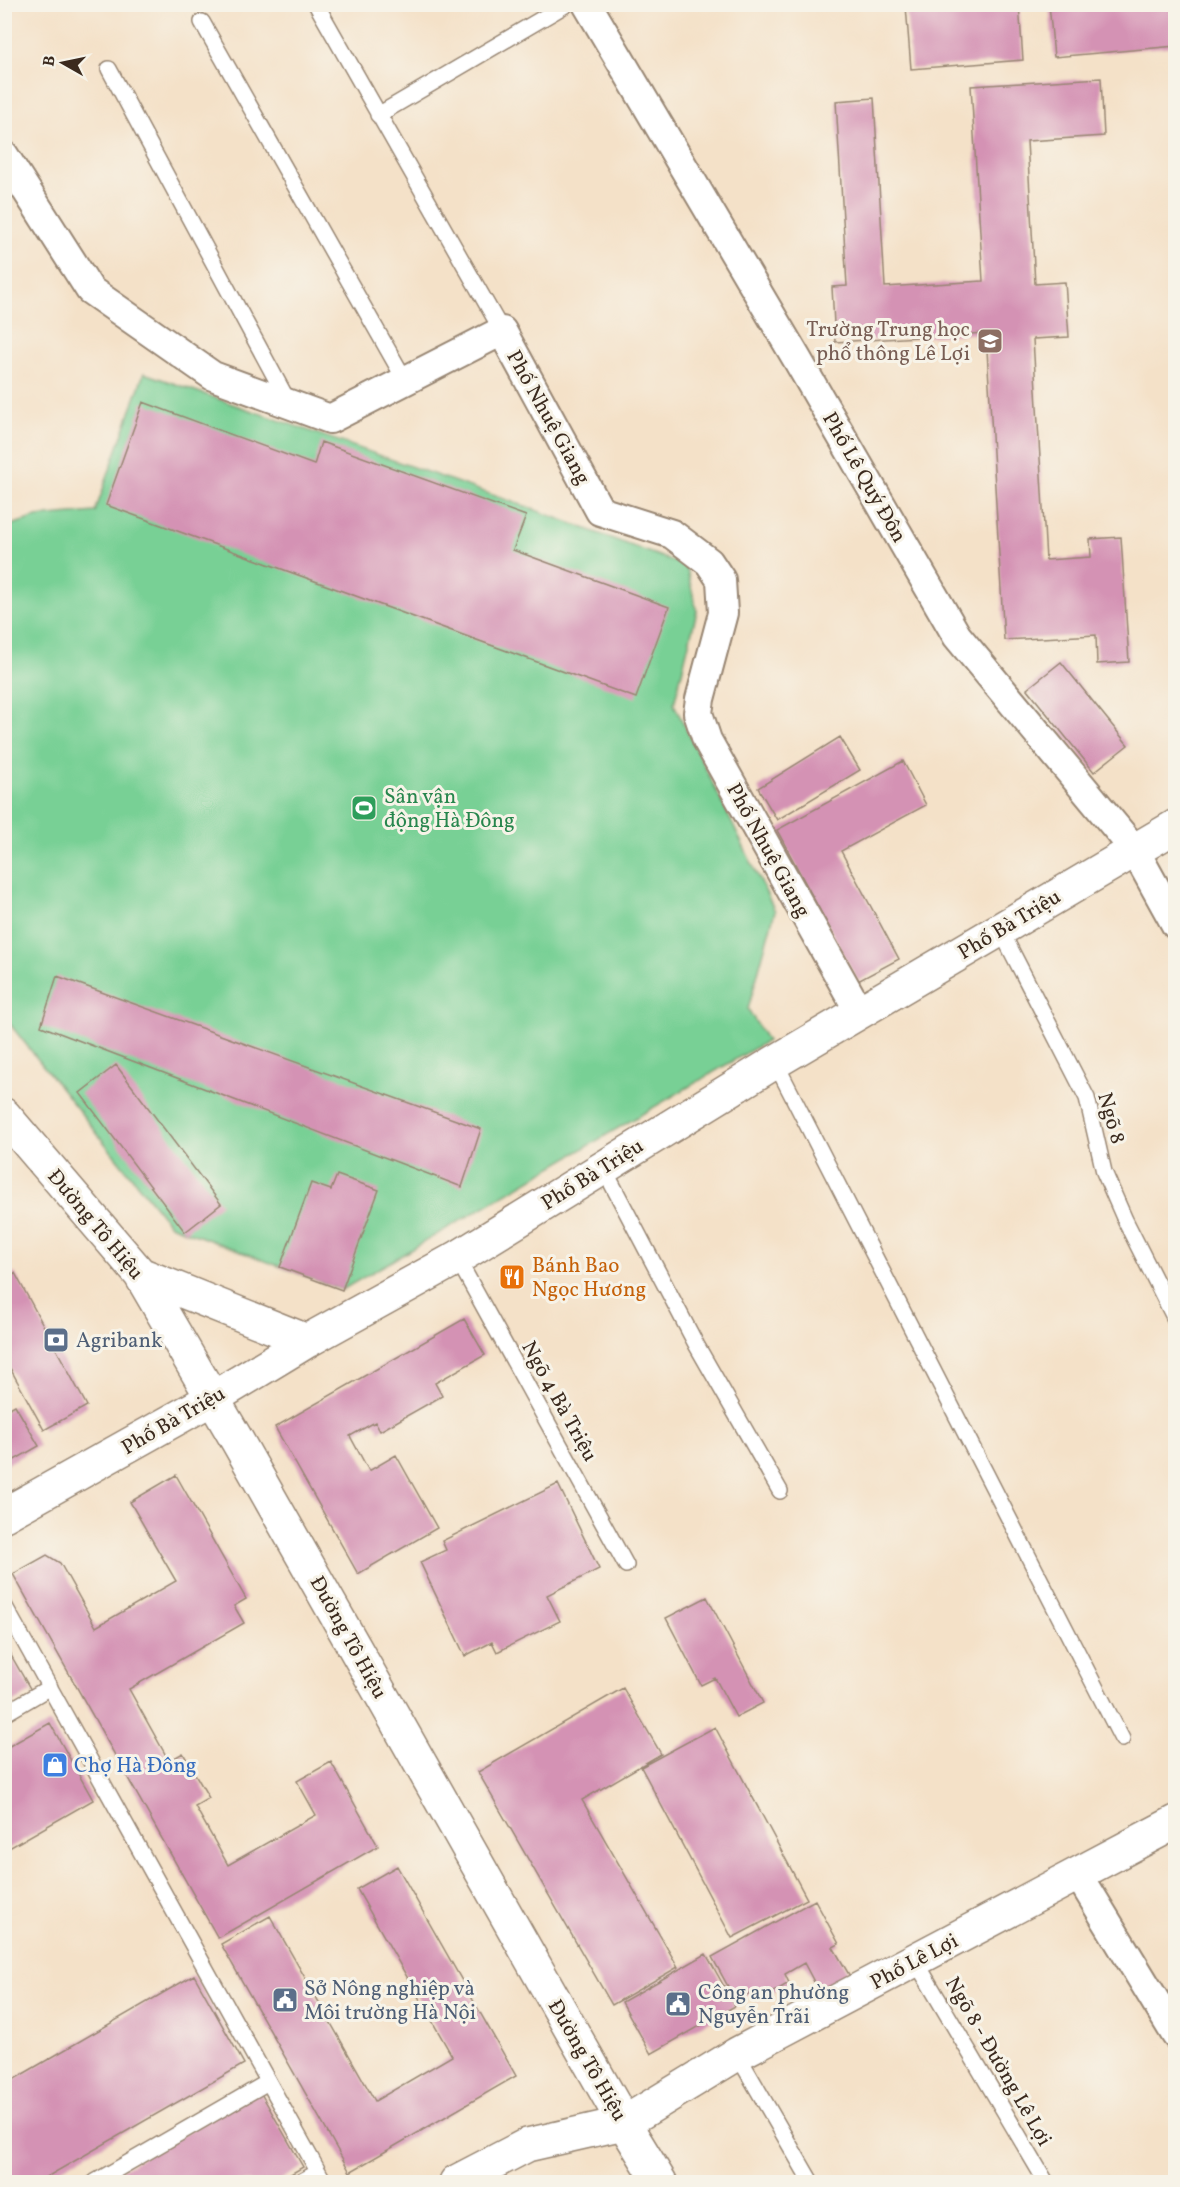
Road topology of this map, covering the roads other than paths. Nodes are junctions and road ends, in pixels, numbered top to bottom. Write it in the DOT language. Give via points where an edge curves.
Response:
graph roads {
  1 [pos="316,4"];
  2 [pos="567,4"];
  3 [pos="587,4"];
  4 [pos="202,22"];
  5 [pos="109,69"];
  6 [pos="378,115"];
  7 [pos="4,155"];
  8 [pos="502,331"];
  9 [pos="405,380"];
  10 [pos="289,403"];
  11 [pos="1176,826"];
  12 [pos="1134,849"];
  13 [pos="1176,925"];
  14 [pos="1000,929"];
  15 [pos="860,1012"];
  16 [pos="775,1062"];
  17 [pos="4,1115"];
  18 [pos="603,1167"];
  19 [pos="457,1258"];
  20 [pos="140,1274"];
  21 [pos="1176,1322"];
  22 [pos="307,1341"];
  23 [pos="213,1398"];
  24 [pos="780,1491"];
  25 [pos="4,1515"];
  26 [pos="626,1564"];
  27 [pos="4,1605"];
  28 [pos="50,1687"];
  29 [pos="4,1714"];
  30 [pos="1122,1739"];
  31 [pos="1176,1822"];
  32 [pos="1078,1874"];
  33 [pos="915,1960"];
  34 [pos="1176,2036"];
  35 [pos="737,2054"];
  36 [pos="268,2082"];
  37 [pos="624,2123"];
  38 [pos="321,2177"];
  39 [pos="95,2182"];
  40 [pos="300,2182"];
  41 [pos="456,2182"];
  42 [pos="660,2182"];
  43 [pos="811,2182"];
  44 [pos="1046,2182"];
  1 -- 6 [label="lane"];
  2 -- 6 [label="lane"];
  3 -- 12 [label="street, Phố Lê Quý Đôn" via="957,636"];
  4 -- 9 [label="lane"];
  5 -- 10 [label="lane"];
  6 -- 8 [label="lane"];
  7 -- 10 [label="street, Phố Nhuệ Giang" via="90,290 213,376"];
  8 -- 9 [label="street, Phố Nhuệ Giang"];
  8 -- 15 [label="street, Phố Nhuệ Giang" via="600,511 672,534 709,562 721,580 723,613 698,713 707,740"];
  9 -- 10 [label="street, Phố Nhuệ Giang" via="330,418"];
  11 -- 12 [label="street, Phố Bà Triệu"];
  12 -- 13 [label="street, Phố Lê Quý Đôn"];
  12 -- 14 [label="street, Phố Bà Triệu"];
  14 -- 15 [label="street, Phố Bà Triệu"];
  14 -- 21 [label="lane, Ngõ 8" via="1087,1098 1104,1172"];
  15 -- 16 [label="street, Phố Bà Triệu"];
  16 -- 18 [label="street, Phố Bà Triệu"];
  16 -- 30 [label="lane"];
  17 -- 20 [label="street, Đường Tô Hiệu"];
  18 -- 19 [label="street, Phố Bà Triệu"];
  18 -- 24 [label="lane" via="697,1346"];
  19 -- 22 [label="street, Phố Bà Triệu"];
  19 -- 26 [label="lane, Ngõ 4 Bà Triệu"];
  20 -- 22 [label="street"];
  20 -- 23 [label="street, Đường Tô Hiệu"];
  22 -- 23 [label="street, Phố Bà Triệu"];
  23 -- 25 [label="street, Phố Bà Triệu"];
  23 -- 37 [label="street, Đường Tô Hiệu"];
  27 -- 28 [label="lane"];
  28 -- 29 [label="lane"];
  28 -- 36 [label="lane"];
  31 -- 32 [label="street, Phố Lê Lợi"];
  32 -- 33 [label="street, Phố Lê Lợi"];
  32 -- 34 [label="street"];
  33 -- 35 [label="street, Phố Lê Lợi"];
  33 -- 44 [label="lane, Ngõ 8 - Đường Lê Lợi"];
  35 -- 37 [label="street, Phố Lê Lợi"];
  35 -- 43 [label="lane"];
  36 -- 38 [label="lane"];
  36 -- 39 [label="lane"];
  37 -- 41 [label="street, Phố Lê Lợi" via="527,2145"];
  37 -- 42 [label="street, Đường Tô Hiệu"];
  38 -- 40 [label="lane"];
}
